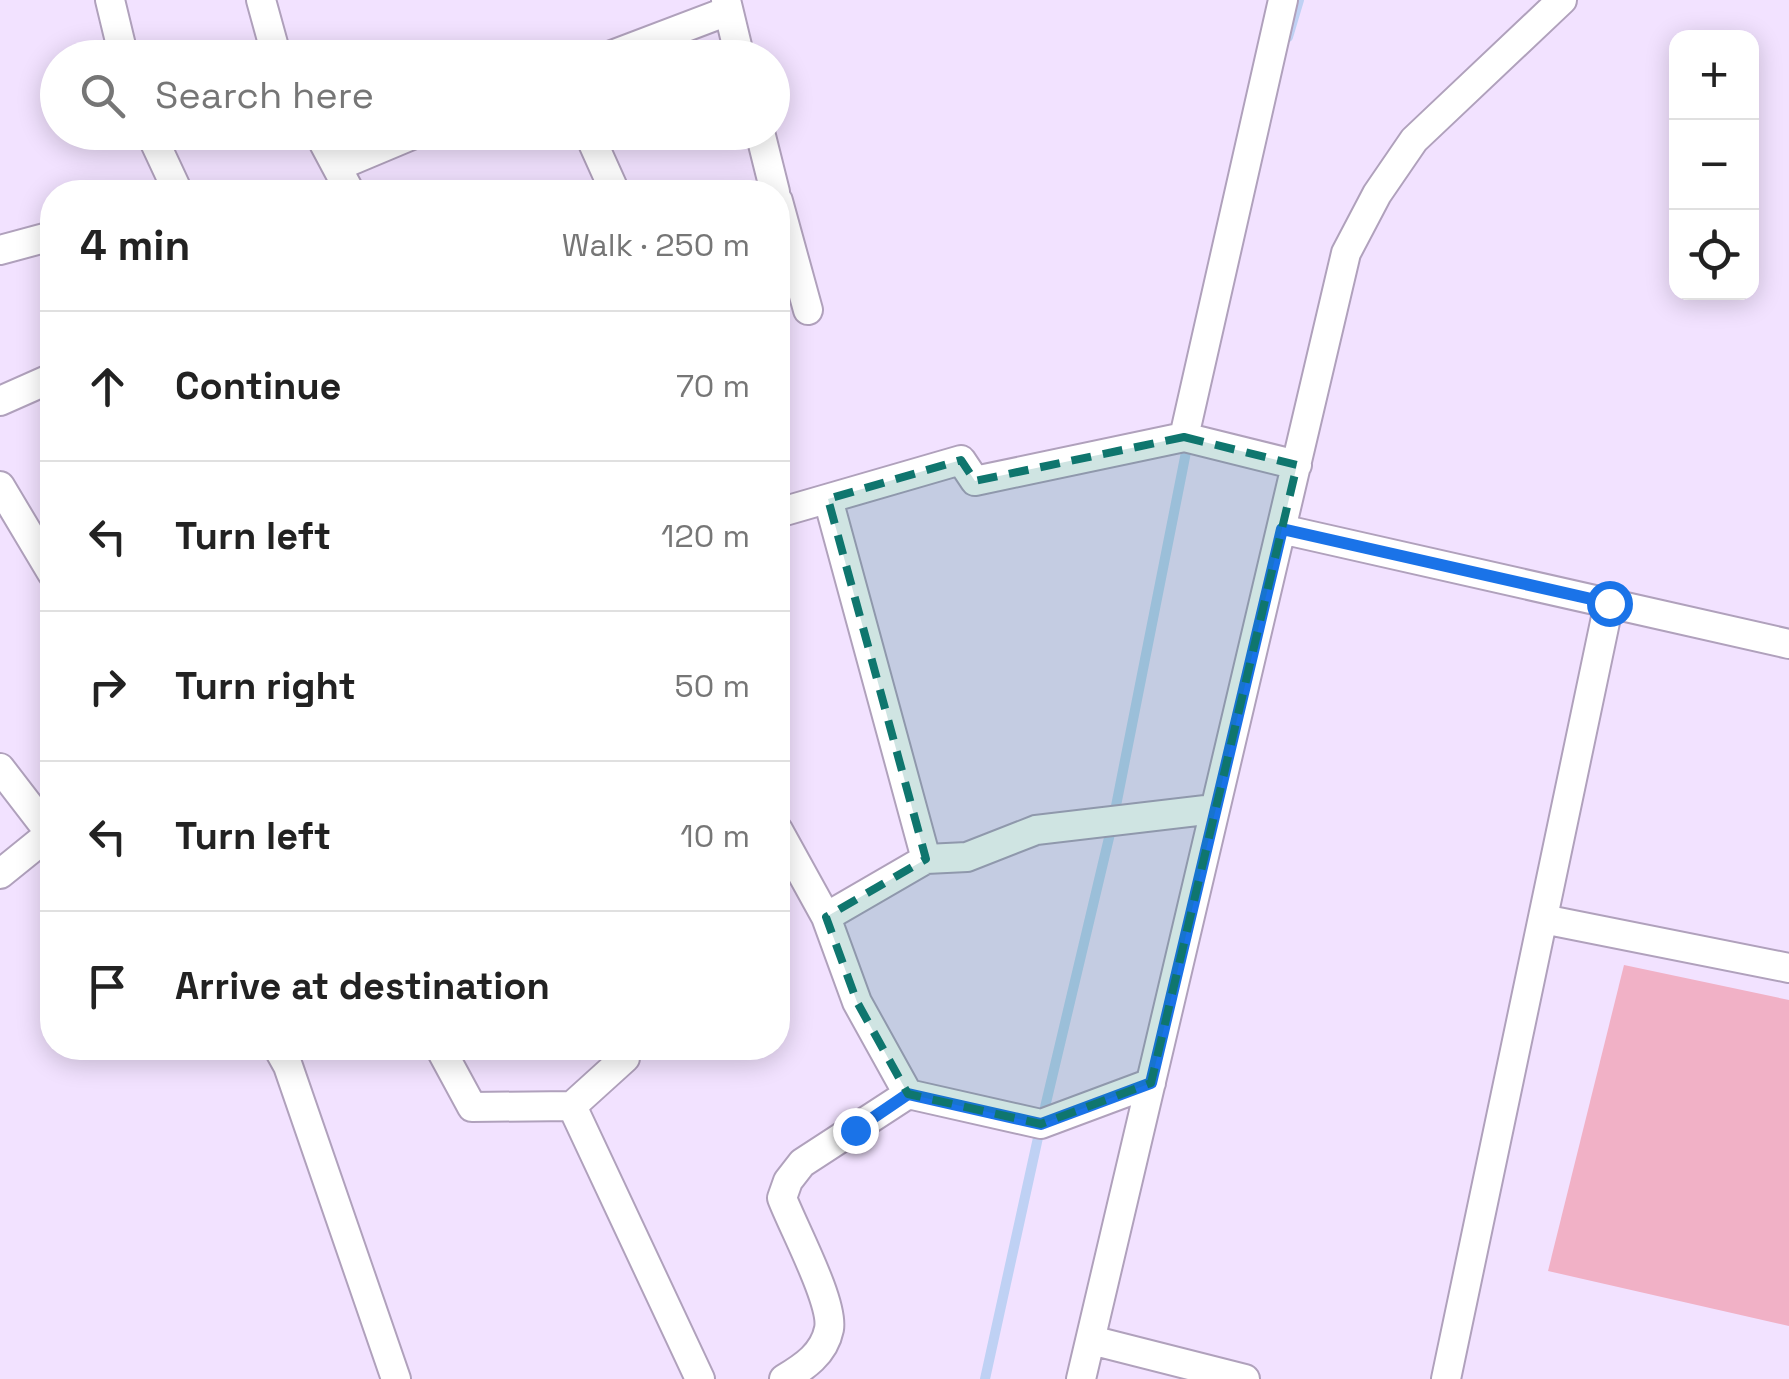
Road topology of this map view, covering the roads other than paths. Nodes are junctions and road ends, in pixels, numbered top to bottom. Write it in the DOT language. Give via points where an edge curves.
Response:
graph roads {
  1 [pos="110,0"];
  2 [pos="261,0"];
  3 [pos="1283,0"];
  4 [pos="1562,0"];
  5 [pos="727,6"];
  6 [pos="120,40"];
  7 [pos="272,40"];
  8 [pos="647,40"];
  9 [pos="736,40"];
  10 [pos="158,150"];
  11 [pos="329,150"];
  12 [pos="376,150"];
  13 [pos="596,150"];
  14 [pos="764,150"];
  15 [pos="338,166"];
  16 [pos="172,180"];
  17 [pos="344,180"];
  18 [pos="610,180"];
  19 [pos="772,180"];
  20 [pos="40,239"];
  21 [pos="790,244"];
  22 [pos="0,250"];
  23 [pos="808,310"];
  24 [pos="40,383"];
  25 [pos="0,401"];
  26 [pos="1184,437"];
  27 [pos="1296,464"];
  28 [pos="0,486"];
  29 [pos="828,498"];
  30 [pos="790,509"];
  31 [pos="1282,529"];
  32 [pos="40,534"];
  33 [pos="1609,603"];
  34 [pos="1789,644"];
  35 [pos="0,768"];
  36 [pos="1214,809"];
  37 [pos="40,819"];
  38 [pos="40,842"];
  39 [pos="790,852"];
  40 [pos="926,858"];
  41 [pos="0,874"];
  42 [pos="826,917"];
  43 [pos="1542,919"];
  44 [pos="1789,968"];
  45 [pos="285,1060"];
  46 [pos="447,1060"];
  47 [pos="616,1060"];
  48 [pos="626,1060"];
  49 [pos="1151,1083"];
  50 [pos="638,1084"];
  51 [pos="908,1094"];
  52 [pos="572,1106"];
  53 [pos="1090,1340"];
  54 [pos="396,1379"];
  55 [pos="700,1379"];
  56 [pos="784,1379"];
  57 [pos="1082,1379"];
  58 [pos="1245,1379"];
  59 [pos="1446,1379"];
  1 -- 6 [label="street"];
  2 -- 7 [label="street"];
  3 -- 26 [label="street"];
  4 -- 27 [label="street" via="1414,140 1376,194 1346,253"];
  5 -- 8 [label="street"];
  5 -- 9 [label="street"];
  10 -- 16 [label="street"];
  11 -- 15 [label="street"];
  12 -- 15 [label="street"];
  13 -- 18 [label="street"];
  14 -- 19 [label="street"];
  15 -- 17 [label="street"];
  20 -- 22 [label="street"];
  21 -- 23 [label="street"];
  24 -- 25 [label="street"];
  26 -- 27 [label="street"];
  26 -- 29 [label="street" via="975,481 961,460"];
  27 -- 31 [label="street"];
  28 -- 32 [label="street"];
  29 -- 30 [label="street"];
  29 -- 40 [label="street"];
  31 -- 33 [label="street"];
  31 -- 36 [label="street"];
  33 -- 34 [label="street"];
  33 -- 43 [label="street"];
  35 -- 37 [label="street"];
  36 -- 40 [label="street" via="1036,830 967,857"];
  36 -- 49 [label="street"];
  38 -- 41 [label="street"];
  39 -- 42 [label="street"];
  40 -- 42 [label="street"];
  42 -- 51 [label="street" via="857,1002"];
  43 -- 44 [label="street"];
  43 -- 59 [label="street"];
  45 -- 54 [label="street"];
  46 -- 52 [label="street" via="472,1107"];
  47 -- 52 [label="street"];
  48 -- 50 [label="street"];
  49 -- 51 [label="street" via="1041,1124"];
  49 -- 53 [label="street"];
  51 -- 56 [label="street" via="802,1164 788,1181 782,1198 830,1326 808,1364"];
  52 -- 55 [label="street"];
  53 -- 57 [label="street"];
  53 -- 58 [label="street"];
}
